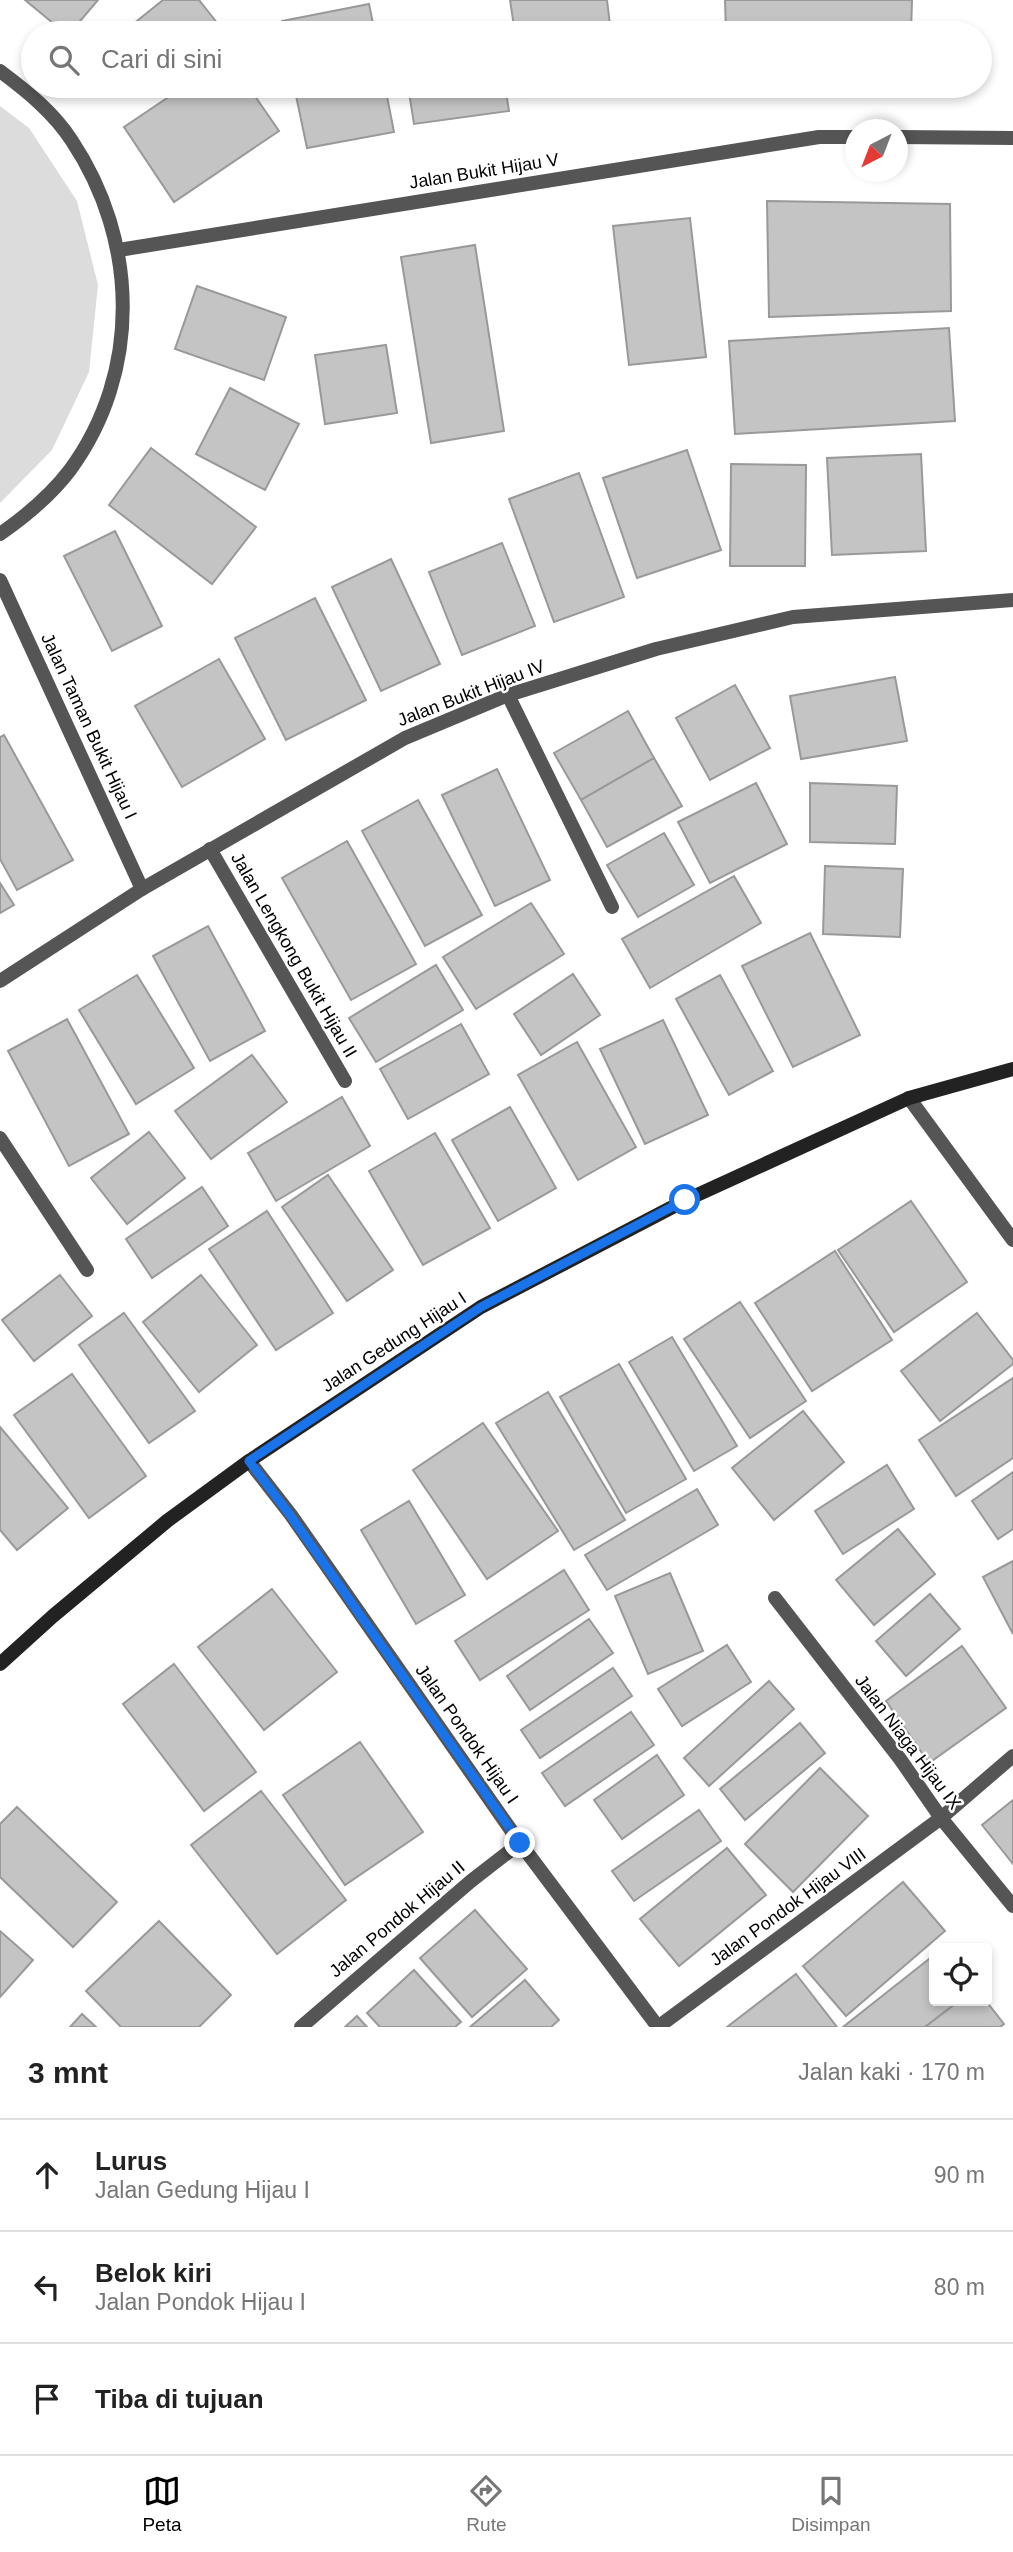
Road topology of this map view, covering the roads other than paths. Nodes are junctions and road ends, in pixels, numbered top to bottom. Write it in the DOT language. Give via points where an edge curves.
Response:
graph roads {
  1 [pos="0,71"];
  2 [pos="21,87"];
  3 [pos="35,98"];
  4 [pos="845,137"];
  5 [pos="908,137"];
  6 [pos="1013,138"];
  7 [pos="119,250"];
  8 [pos="0,534"];
  9 [pos="0,580"];
  10 [pos="1013,600"];
  11 [pos="508,695"];
  12 [pos="210,849"];
  13 [pos="142,889"];
  14 [pos="612,907"];
  15 [pos="0,981"];
  16 [pos="1013,1069"];
  17 [pos="345,1081"];
  18 [pos="909,1098"];
  19 [pos="0,1138"];
  20 [pos="1013,1240"];
  21 [pos="87,1270"];
  22 [pos="249,1461"];
  23 [pos="775,1598"];
  24 [pos="0,1664"];
  25 [pos="1013,1756"];
  26 [pos="940,1818"];
  27 [pos="520,1843"];
  28 [pos="1013,1906"];
  29 [pos="301,2027"];
  30 [pos="658,2027"];
  1 -- 2 [label="street"];
  3 -- 7 [label="street" via="72,139 101,192"];
  4 -- 7 [label="street, Jalan Bukit Hijau V" via="819,137"];
  5 -- 6 [label="street"];
  7 -- 8 [label="street" via="124,307 117,365 99,419 70,469 31,512"];
  9 -- 13 [label="street, Jalan Taman Bukit Hijau I"];
  10 -- 11 [label="street, Jalan Bukit Hijau IV" via="793,617 656,649"];
  11 -- 12 [label="street, Jalan Bukit Hijau IV" via="405,738"];
  11 -- 14 [label="street"];
  12 -- 13 [label="street, Jalan Bukit Hijau IV"];
  12 -- 17 [label="street, Jalan Lengkong Bukit Hijau II"];
  13 -- 15 [label="street, Jalan Bukit Hijau IV"];
  16 -- 18 [label="street, Jalan Gedung Hijau I"];
  18 -- 20 [label="street"];
  18 -- 22 [label="street, Jalan Gedung Hijau I" via="685,1200 481,1307"];
  19 -- 21 [label="street"];
  22 -- 24 [label="street, Jalan Gedung Hijau I" via="167,1521"];
  22 -- 27 [label="street, Jalan Pondok Hijau I"];
  23 -- 26 [label="street, Jalan Niaga Hijau IX"];
  25 -- 26 [label="street, Jalan Pondok Hijau VIII"];
  26 -- 28 [label="street, Jalan Niaga Hijau IX"];
  26 -- 30 [label="street, Jalan Pondok Hijau VIII"];
  27 -- 29 [label="street, Jalan Pondok Hijau II"];
  27 -- 30 [label="street, Jalan Pondok Hijau I"];
}
